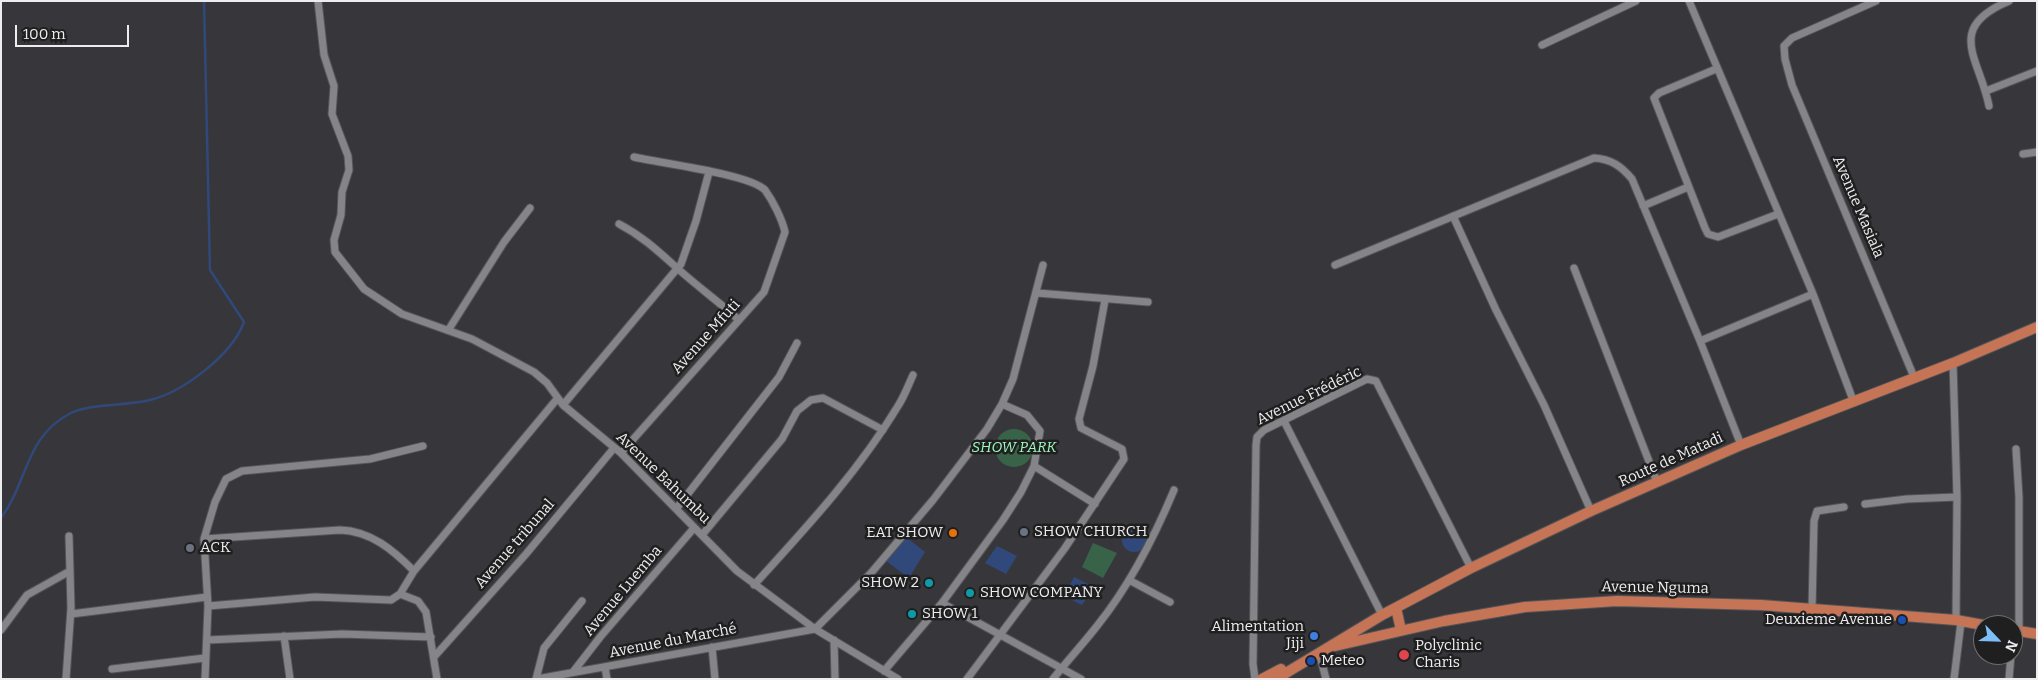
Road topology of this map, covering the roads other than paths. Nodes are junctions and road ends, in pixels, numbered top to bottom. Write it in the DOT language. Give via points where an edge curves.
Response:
graph roads {
  1 [pos="318,1"];
  2 [pos="1636,1"];
  3 [pos="1689,1"];
  4 [pos="1876,1"];
  5 [pos="2009,1"];
  6 [pos="1999,3"];
  7 [pos="1542,45"];
  8 [pos="1716,68"];
  9 [pos="2037,71"];
  10 [pos="1986,91"];
  11 [pos="1989,106"];
  12 [pos="2037,152"];
  13 [pos="2023,154"];
  14 [pos="634,158"];
  15 [pos="709,172"];
  16 [pos="1688,187"];
  17 [pos="1643,206"];
  18 [pos="530,208"];
  19 [pos="1778,214"];
  20 [pos="1453,216"];
  21 [pos="619,224"];
  22 [pos="1043,265"];
  23 [pos="1335,265"];
  24 [pos="1574,268"];
  25 [pos="678,269"];
  26 [pos="1037,293"];
  27 [pos="1812,294"];
  28 [pos="1105,300"];
  29 [pos="1148,302"];
  30 [pos="739,320"];
  31 [pos="2037,327"];
  32 [pos="449,329"];
  33 [pos="1700,341"];
  34 [pos="797,343"];
  35 [pos="1953,363"];
  36 [pos="913,376"];
  37 [pos="1914,377"];
  38 [pos="557,399"];
  39 [pos="1853,400"];
  40 [pos="1002,404"];
  41 [pos="563,406"];
  42 [pos="1284,421"];
  43 [pos="883,430"];
  44 [pos="1741,445"];
  45 [pos="423,446"];
  46 [pos="2016,449"];
  47 [pos="618,450"];
  48 [pos="1034,466"];
  49 [pos="1657,482"];
  50 [pos="1174,490"];
  51 [pos="1957,496"];
  52 [pos="1095,504"];
  53 [pos="1865,504"];
  54 [pos="1844,507"];
  55 [pos="676,509"];
  56 [pos="1591,511"];
  57 [pos="694,528"];
  58 [pos="702,535"];
  59 [pos="69,536"];
  60 [pos="204,540"];
  61 [pos="1471,568"];
  62 [pos="70,571"];
  63 [pos="414,571"];
  64 [pos="1129,580"];
  65 [pos="754,585"];
  66 [pos="400,594"];
  67 [pos="207,597"];
  68 [pos="582,601"];
  69 [pos="1170,602"];
  70 [pos="942,603"];
  71 [pos="208,606"];
  72 [pos="1396,608"];
  73 [pos="1812,609"];
  74 [pos="71,614"];
  75 [pos="1382,615"];
  76 [pos="2016,615"];
  77 [pos="1959,621"];
  78 [pos="1973,623"];
  79 [pos="815,629"];
  80 [pos="1,630"];
  81 [pos="1401,630"];
  82 [pos="2023,633"];
  83 [pos="2037,634"];
  84 [pos="284,636"];
  85 [pos="1000,636"];
  86 [pos="431,637"];
  87 [pos="207,640"];
  88 [pos="834,640"];
  89 [pos="1329,647"];
  90 [pos="712,648"];
  91 [pos="1317,653"];
  92 [pos="434,657"];
  93 [pos="205,658"];
  94 [pos="2011,665"];
  95 [pos="605,668"];
  96 [pos="1062,668"];
  97 [pos="112,669"];
  98 [pos="884,671"];
  99 [pos="573,672"];
  100 [pos="66,679"];
  101 [pos="205,679"];
  102 [pos="290,679"];
  103 [pos="437,679"];
  104 [pos="536,679"];
  105 [pos="607,679"];
  106 [pos="715,679"];
  107 [pos="835,679"];
  108 [pos="898,679"];
  109 [pos="967,679"];
  110 [pos="1053,679"];
  111 [pos="1081,679"];
  112 [pos="1255,679"];
  113 [pos="1262,679"];
  114 [pos="1276,679"];
  115 [pos="1326,679"];
  116 [pos="1954,679"];
  117 [pos="2009,679"];
  1 -- 32 [label="street, Avenue Bahumbu" via="324,55 334,86 332,114 348,156 349,170 342,192 335,252 364,289 402,314"];
  2 -- 7 [label="street"];
  3 -- 8 [label="street"];
  4 -- 37 [label="street, Avenue Masiala" via="1792,38 1784,46 1784,59"];
  5 -- 6 [label="street"];
  6 -- 10 [label="street" via="1981,18 1970,39 1971,54"];
  8 -- 16 [label="street" via="1654,98"];
  8 -- 19 [label="street"];
  9 -- 10 [label="street"];
  10 -- 11 [label="street"];
  12 -- 13 [label="street"];
  14 -- 15 [label="street"];
  15 -- 25 [label="street" via="696,221"];
  15 -- 30 [label="street, Avenue Mfuti" via="753,182 764,190 784,225 783,242 764,292"];
  16 -- 17 [label="street"];
  16 -- 19 [label="street" via="1704,228 1712,237"];
  17 -- 20 [label="street" via="1632,179 1624,169 1613,162 1594,158"];
  17 -- 33 [label="street"];
  18 -- 32 [label="street" via="504,242"];
  19 -- 27 [label="street"];
  20 -- 23 [label="street"];
  20 -- 56 [label="street"];
  21 -- 25 [label="street" via="651,243"];
  22 -- 26 [label="street"];
  24 -- 49 [label="street"];
  25 -- 30 [label="street"];
  25 -- 41 [label="street"];
  26 -- 28 [label="street"];
  26 -- 40 [label="street" via="1013,379"];
  27 -- 33 [label="street"];
  27 -- 39 [label="street"];
  28 -- 29 [label="street"];
  28 -- 52 [label="street" via="1080,419 1081,428 1122,449 1125,454 1123,463"];
  30 -- 47 [label="street, Avenue Mfuti"];
  31 -- 35 [label="main road, Route de Matadi"];
  32 -- 38 [label="street, Avenue Bahumbu" via="534,372 547,383"];
  33 -- 44 [label="street"];
  34 -- 55 [label="street" via="779,378"];
  35 -- 37 [label="main road, Route de Matadi"];
  35 -- 51 [label="street"];
  36 -- 43 [label="street"];
  37 -- 39 [label="main road, Route de Matadi"];
  38 -- 41 [label="street, Avenue Bahumbu"];
  38 -- 63 [label="street"];
  39 -- 44 [label="main road, Route de Matadi"];
  40 -- 48 [label="street" via="1027,415 1040,431"];
  40 -- 79 [label="street" via="987,430 933,500 870,573"];
  41 -- 47 [label="street, Avenue Bahumbu"];
  42 -- 61 [label="street, Avenue Frédéric" via="1367,379 1376,381"];
  42 -- 75 [label="street"];
  42 -- 112 [label="street, Avenue Frédéric" via="1257,437"];
  43 -- 58 [label="street" via="823,398 811,400 797,411 782,439"];
  43 -- 65 [label="street" via="824,509"];
  44 -- 49 [label="main road, Route de Matadi"];
  45 -- 60 [label="street" via="370,459 242,471 226,479 215,502"];
  46 -- 76 [label="street" via="2019,497"];
  47 -- 55 [label="street, Avenue Bahumbu"];
  47 -- 92 [label="street, Avenue tribunal"];
  48 -- 52 [label="street"];
  48 -- 70 [label="street" via="1003,520"];
  49 -- 56 [label="main road, Route de Matadi"];
  50 -- 64 [label="street"];
  51 -- 53 [label="street"];
  51 -- 77 [label="street"];
  52 -- 85 [label="street"];
  54 -- 73 [label="street" via="1817,511"];
  55 -- 57 [label="street, Avenue Bahumbu"];
  56 -- 61 [label="main road, Route de Matadi"];
  57 -- 58 [label="street, Avenue Bahumbu"];
  57 -- 99 [label="street, Avenue Luemba"];
  58 -- 65 [label="street, Avenue Bahumbu"];
  59 -- 62 [label="street"];
  60 -- 63 [label="street" via="355,530 382,544"];
  60 -- 67 [label="street"];
  61 -- 72 [label="main road, Route de Matadi"];
  62 -- 74 [label="street"];
  62 -- 80 [label="street" via="27,595"];
  63 -- 66 [label="street"];
  64 -- 69 [label="street"];
  64 -- 96 [label="street" via="1098,625"];
  65 -- 79 [label="street, Avenue Bahumbu"];
  66 -- 71 [label="street" via="392,600 314,597"];
  66 -- 86 [label="street" via="418,601 423,607"];
  67 -- 71 [label="street"];
  67 -- 74 [label="street"];
  68 -- 104 [label="street" via="544,648"];
  70 -- 85 [label="street"];
  70 -- 98 [label="street"];
  71 -- 87 [label="street"];
  72 -- 75 [label="main road, Route de Matadi"];
  72 -- 81 [label="main road"];
  73 -- 77 [label="main road, Avenue Nguma"];
  73 -- 81 [label="main road, Avenue Nguma" via="1617,601 1525,607"];
  74 -- 100 [label="street"];
  75 -- 89 [label="main road, Route de Matadi"];
  77 -- 78 [label="main road, Avenue Nguma"];
  77 -- 116 [label="street"];
  79 -- 88 [label="street, Avenue Bahumbu"];
  79 -- 90 [label="street, Avenue du Marché"];
  81 -- 89 [label="main road, Avenue Nguma"];
  82 -- 83 [label="main road"];
  84 -- 86 [label="street"];
  84 -- 87 [label="street"];
  84 -- 102 [label="street"];
  85 -- 96 [label="street"];
  85 -- 109 [label="street"];
  86 -- 92 [label="street"];
  87 -- 93 [label="street"];
  88 -- 98 [label="street, Avenue Bahumbu"];
  88 -- 107 [label="street"];
  89 -- 91 [label="main road"];
  90 -- 95 [label="street, Avenue du Marché"];
  90 -- 106 [label="street"];
  91 -- 113 [label="main road"];
  91 -- 114 [label="main road"];
  91 -- 115 [label="street"];
  92 -- 103 [label="street"];
  93 -- 97 [label="street"];
  93 -- 101 [label="street"];
  94 -- 117 [label="street"];
  95 -- 99 [label="street, Avenue du Marché"];
  95 -- 105 [label="street"];
  96 -- 110 [label="street"];
  96 -- 111 [label="street"];
  98 -- 108 [label="street, Avenue Bahumbu"];
  99 -- 104 [label="street, Avenue du Marché"];
}
